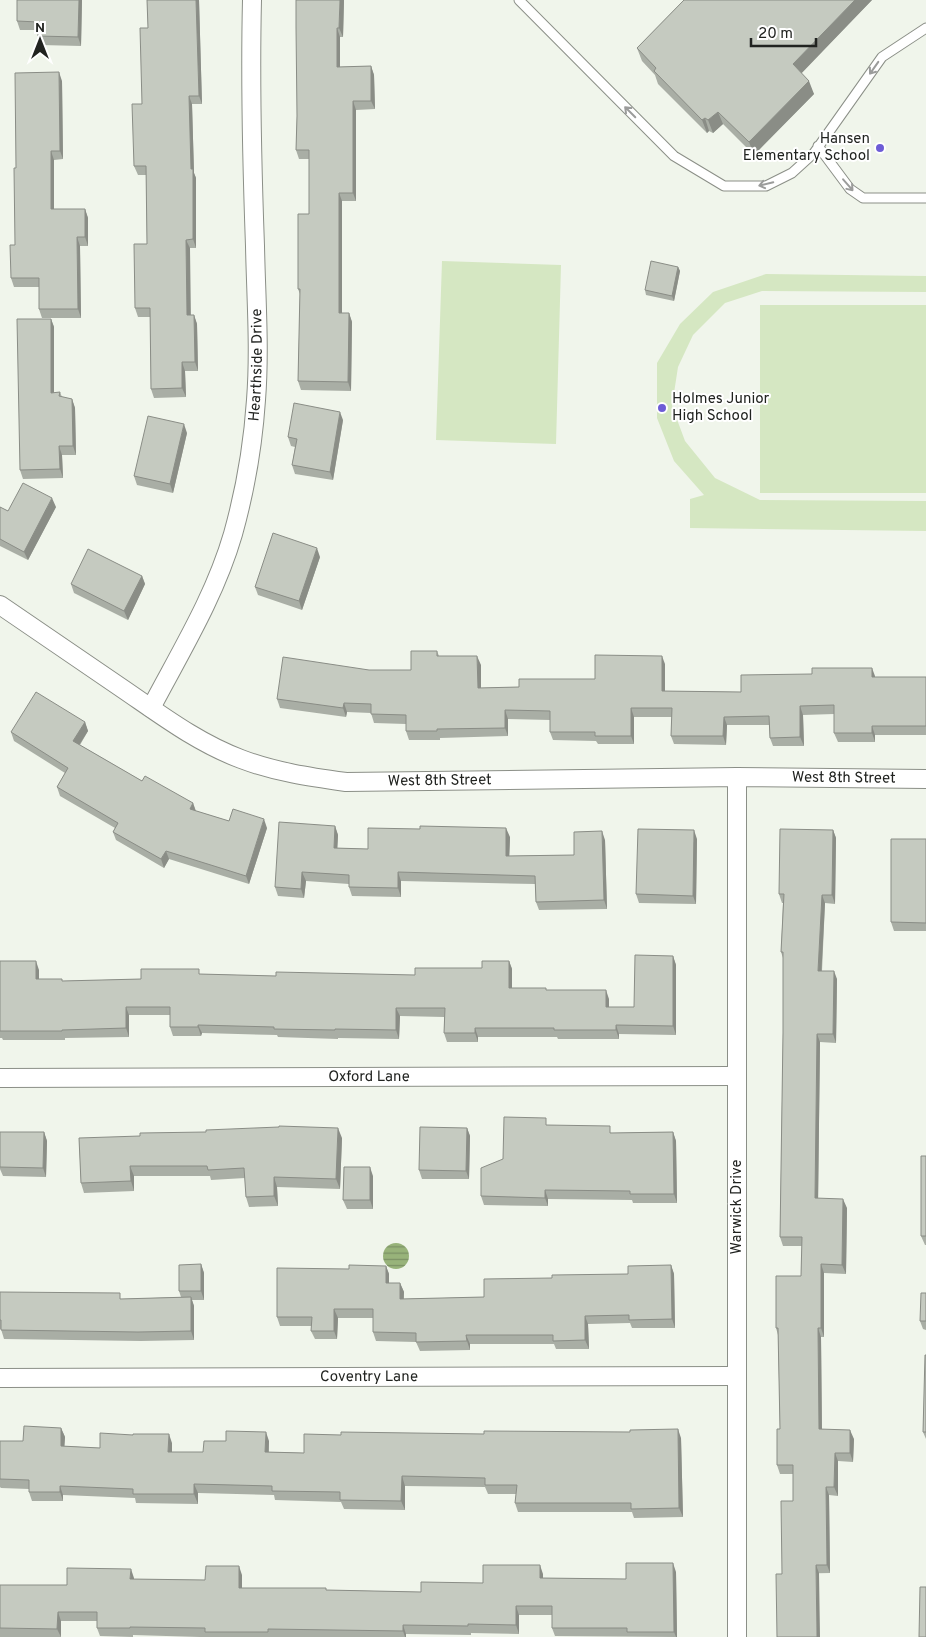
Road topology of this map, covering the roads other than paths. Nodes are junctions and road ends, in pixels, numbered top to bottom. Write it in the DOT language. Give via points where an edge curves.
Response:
graph roads {
  1 [pos="252,0"];
  2 [pos="519,0"];
  3 [pos="926,28"];
  4 [pos="818,146"];
  5 [pos="926,198"];
  6 [pos="0,605"];
  7 [pos="151,708"];
  8 [pos="737,777"];
  9 [pos="926,779"];
  10 [pos="737,1076"];
  11 [pos="0,1078"];
  12 [pos="737,1376"];
  13 [pos="0,1378"];
  14 [pos="737,1637"];
  1 -- 7 [label="street, Hearthside Drive" via="250,76 257,353 252,443 233,535 219,574 200,618"];
  4 -- 2 [label="lane, one-way" via="792,173 766,186 724,186 674,156"];
  3 -- 4 [label="lane, one-way" via="882,57"];
  4 -- 5 [label="lane, one-way" via="850,189 863,198"];
  6 -- 7 [label="street, West 8th Street"];
  7 -- 8 [label="street, West 8th Street" via="210,745 241,759 291,773 346,782"];
  8 -- 9 [label="street, West 8th Street"];
  8 -- 10 [label="street, Warwick Drive"];
  10 -- 11 [label="street, Oxford Lane"];
  10 -- 12 [label="street, Warwick Drive"];
  12 -- 13 [label="street, Coventry Lane"];
  12 -- 14 [label="street, Warwick Drive"];
}
